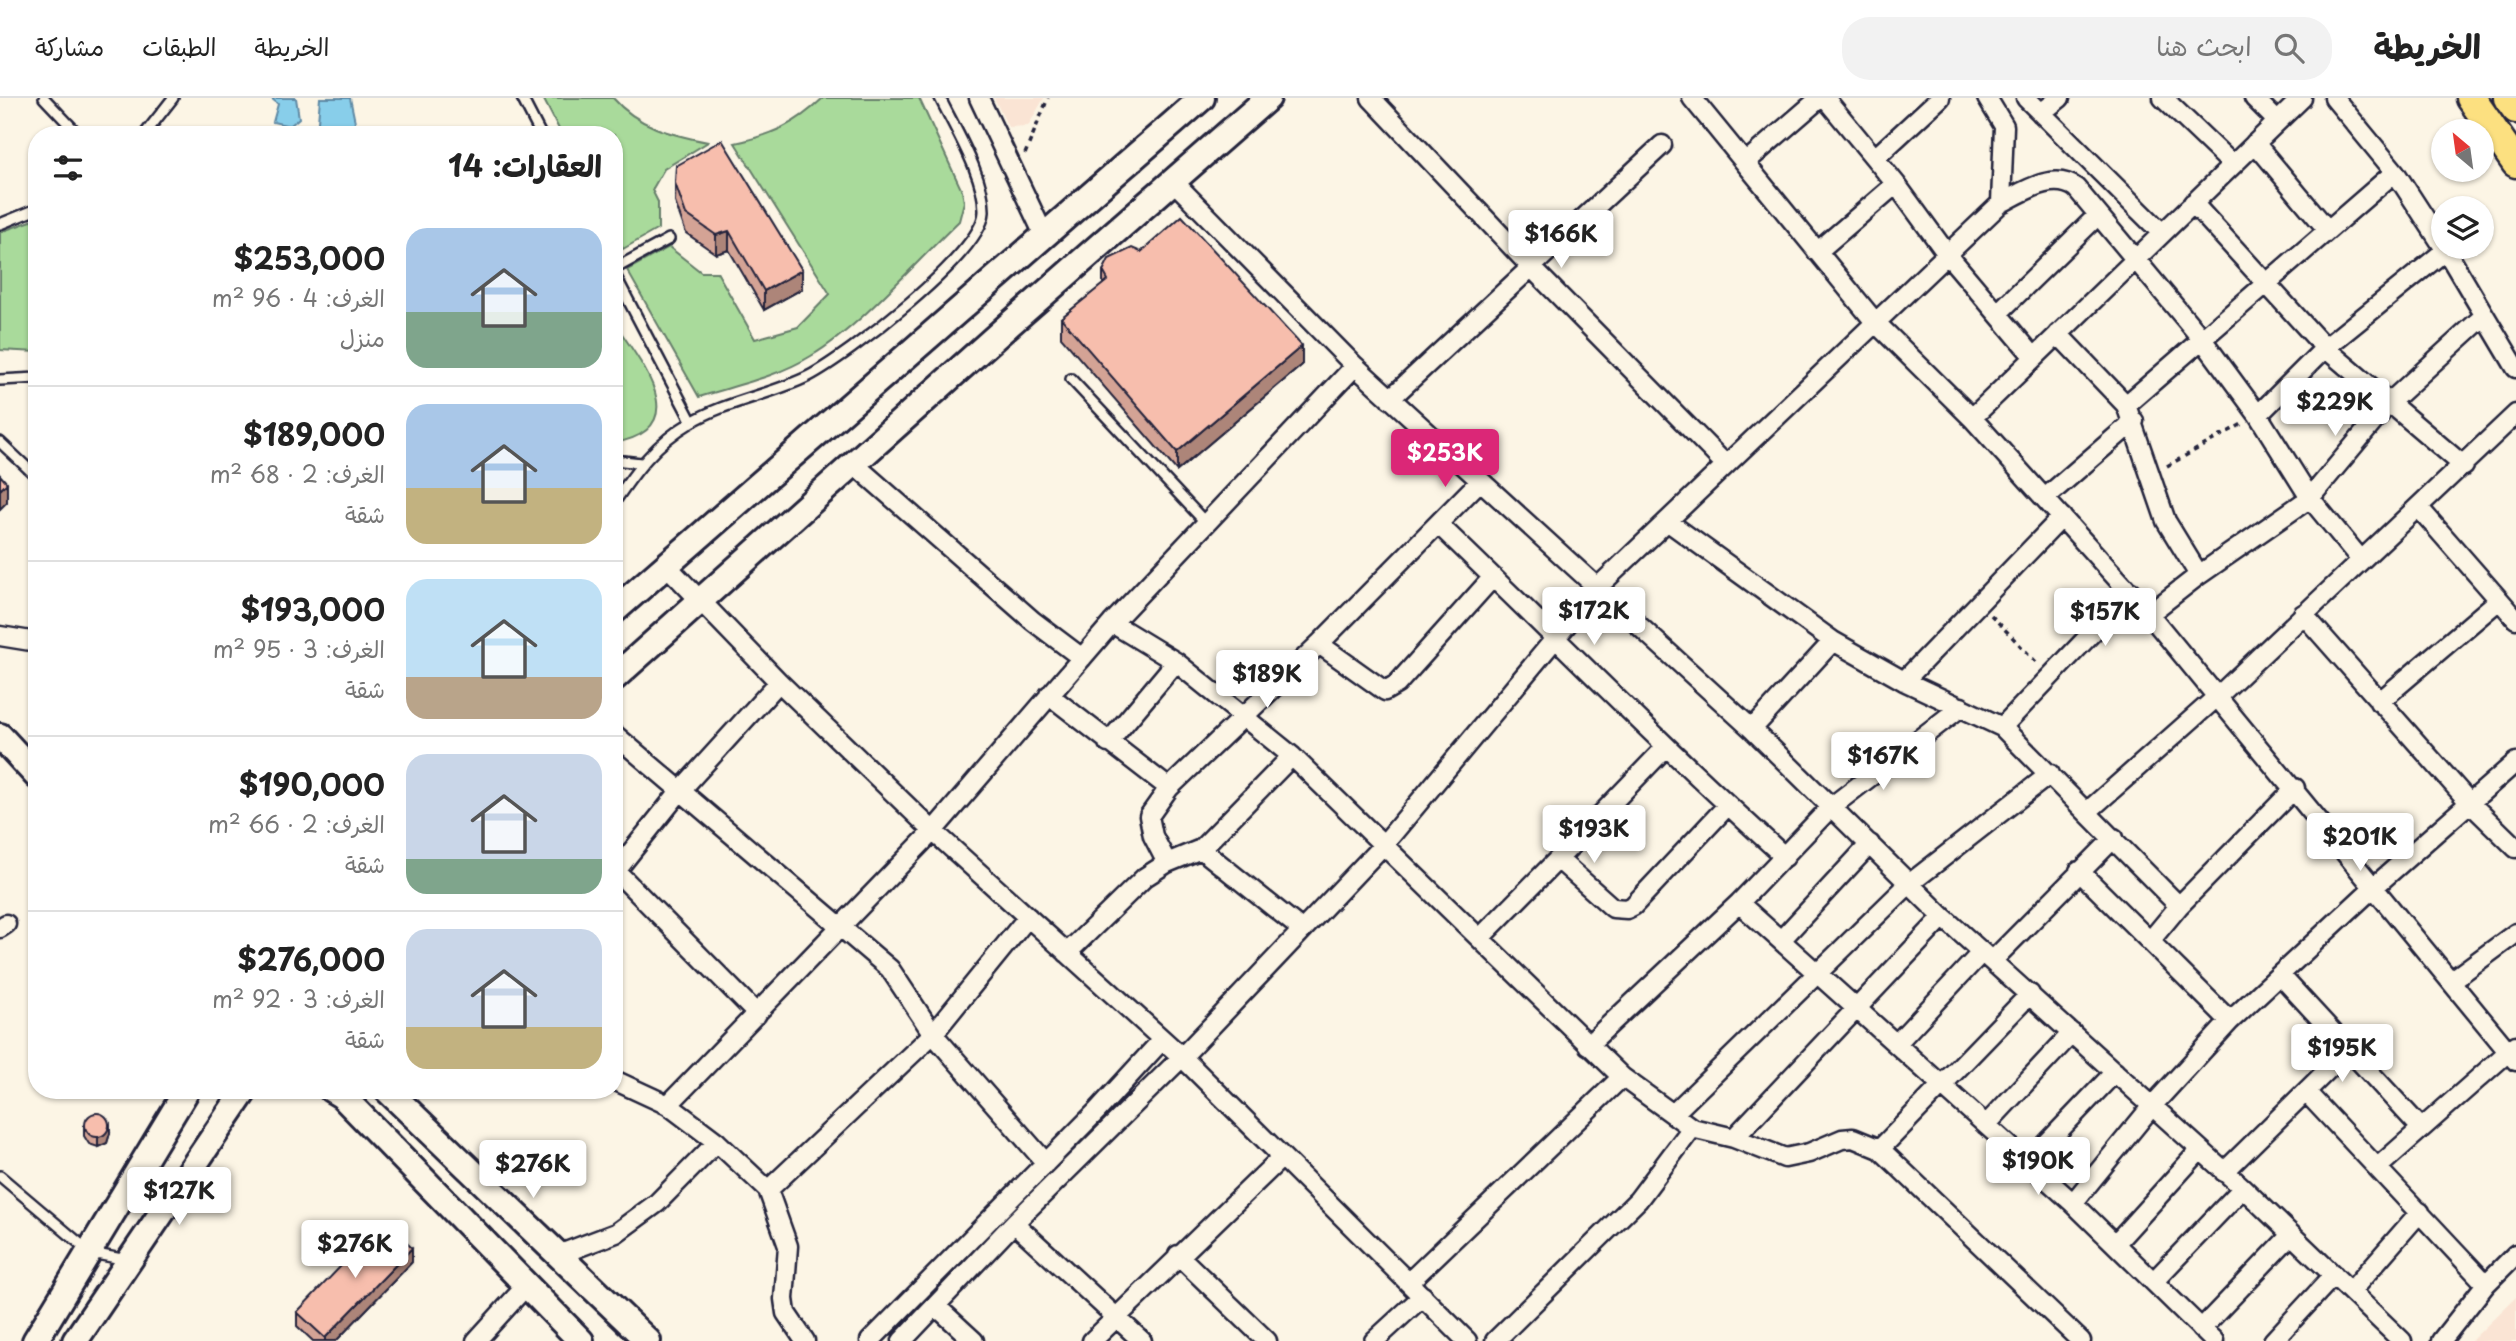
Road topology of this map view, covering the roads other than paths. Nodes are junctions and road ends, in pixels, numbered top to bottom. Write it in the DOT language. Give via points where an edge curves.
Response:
graph roads {
  1 [pos="44,98"];
  2 [pos="173,98"];
  3 [pos="522,98"];
  4 [pos="940,98"];
  5 [pos="979,98"];
  6 [pos="1202,98"];
  7 [pos="1268,98"];
  8 [pos="1371,98"];
  9 [pos="1822,98"];
  10 [pos="1940,98"];
  11 [pos="1987,98"];
  12 [pos="2026,98"];
  13 [pos="2060,98"];
  14 [pos="2163,98"];
  15 [pos="2255,98"];
  16 [pos="2302,98"];
  17 [pos="2334,98"];
  18 [pos="2472,98"];
  19 [pos="2508,98"];
  20 [pos="1697,100"];
  21 [pos="2516,109"];
  22 [pos="2041,113"];
  23 [pos="2277,121"];
  24 [pos="70,126"];
  25 [pos="151,126"];
  26 [pos="536,126"];
  27 [pos="2255,143"];
  28 [pos="1662,145"];
  29 [pos="1874,158"];
  30 [pos="1746,162"];
  31 [pos="2516,163"];
  32 [pos="2233,165"];
  33 [pos="2395,172"];
  34 [pos="2104,176"];
  35 [pos="1172,180"];
  36 [pos="1896,184"];
  37 [pos="2082,195"];
  38 [pos="2001,203"];
  39 [pos="2193,203"];
  40 [pos="28,212"];
  41 [pos="2098,215"];
  42 [pos="0,224"];
  43 [pos="2431,227"];
  44 [pos="2326,228"];
  45 [pos="2162,233"];
  46 [pos="1044,235"];
  47 [pos="669,239"];
  48 [pos="1817,252"];
  49 [pos="1947,254"];
  50 [pos="2431,258"];
  51 [pos="2451,259"];
  52 [pos="2135,260"];
  53 [pos="623,266"];
  54 [pos="1533,269"];
  55 [pos="2264,284"];
  56 [pos="623,288"];
  57 [pos="1998,313"];
  58 [pos="2484,316"];
  59 [pos="1875,323"];
  60 [pos="2058,334"];
  61 [pos="2202,340"];
  62 [pos="2325,348"];
  63 [pos="2034,357"];
  64 [pos="1354,366"];
  65 [pos="2516,368"];
  66 [pos="28,378"];
  67 [pos="1071,379"];
  68 [pos="0,380"];
  69 [pos="1390,399"];
  70 [pos="2390,402"];
  71 [pos="2130,413"];
  72 [pos="2516,414"];
  73 [pos="2258,415"];
  74 [pos="1972,418"];
  75 [pos="692,422"];
  76 [pos="0,442"];
  77 [pos="623,461"];
  78 [pos="641,463"];
  79 [pos="854,464"];
  80 [pos="1726,465"];
  81 [pos="2464,466"];
  82 [pos="28,468"];
  83 [pos="1480,481"];
  84 [pos="623,490"];
  85 [pos="2045,498"];
  86 [pos="2309,498"];
  87 [pos="2418,508"];
  88 [pos="2062,517"];
  89 [pos="1667,521"];
  90 [pos="1205,522"];
  91 [pos="1438,524"];
  92 [pos="2361,560"];
  93 [pos="665,565"];
  94 [pos="2199,575"];
  95 [pos="1493,577"];
  96 [pos="1599,586"];
  97 [pos="2131,593"];
  98 [pos="2499,600"];
  99 [pos="702,602"];
  100 [pos="623,603"];
  101 [pos="2150,614"];
  102 [pos="2303,614"];
  103 [pos="2516,620"];
  104 [pos="1112,624"];
  105 [pos="0,636"];
  106 [pos="1556,636"];
  107 [pos="28,641"];
  108 [pos="1833,641"];
  109 [pos="1319,644"];
  110 [pos="1082,658"];
  111 [pos="1176,662"];
  112 [pos="623,670"];
  113 [pos="1904,681"];
  114 [pos="779,682"];
  115 [pos="1049,695"];
  116 [pos="2218,696"];
  117 [pos="2379,702"];
  118 [pos="1961,707"];
  119 [pos="1243,715"];
  120 [pos="2002,727"];
  121 [pos="1752,729"];
  122 [pos="0,736"];
  123 [pos="623,742"];
  124 [pos="1108,743"];
  125 [pos="1666,747"];
  126 [pos="1292,756"];
  127 [pos="2516,762"];
  128 [pos="28,766"];
  129 [pos="2050,774"];
  130 [pos="1169,788"];
  131 [pos="2295,788"];
  132 [pos="680,791"];
  133 [pos="2469,802"];
  134 [pos="1728,805"];
  135 [pos="1831,807"];
  136 [pos="2088,811"];
  137 [pos="933,831"];
  138 [pos="2114,838"];
  139 [pos="1385,844"];
  140 [pos="1870,844"];
  141 [pos="2516,848"];
  142 [pos="1201,849"];
  143 [pos="1786,857"];
  144 [pos="1558,859"];
  145 [pos="623,860"];
  146 [pos="1167,863"];
  147 [pos="2079,872"];
  148 [pos="623,878"];
  149 [pos="1909,884"];
  150 [pos="2375,886"];
  151 [pos="1738,903"];
  152 [pos="2179,906"];
  153 [pos="1028,917"];
  154 [pos="1943,917"];
  155 [pos="841,928"];
  156 [pos="1301,929"];
  157 [pos="2516,933"];
  158 [pos="1480,938"];
  159 [pos="1782,940"];
  160 [pos="2150,941"];
  161 [pos="1066,953"];
  162 [pos="1987,957"];
  163 [pos="1817,971"];
  164 [pos="2281,976"];
  165 [pos="2451,981"];
  166 [pos="2030,994"];
  167 [pos="1857,1006"];
  168 [pos="757,1014"];
  169 [pos="2230,1021"];
  170 [pos="2072,1033"];
  171 [pos="933,1034"];
  172 [pos="1162,1040"];
  173 [pos="1897,1043"];
  174 [pos="1588,1045"];
  175 [pos="2349,1049"];
  176 [pos="2513,1052"];
  177 [pos="1182,1057"];
  178 [pos="2115,1072"];
  179 [pos="1622,1077"];
  180 [pos="1941,1083"];
  181 [pos="623,1084"];
  182 [pos="2307,1093"];
  183 [pos="182,1099"];
  184 [pos="239,1099"];
  185 [pos="345,1099"];
  186 [pos="396,1099"];
  187 [pos="668,1105"];
  188 [pos="2152,1107"];
  189 [pos="1673,1114"];
  190 [pos="1986,1125"];
  191 [pos="2420,1127"];
  192 [pos="1692,1128"];
  193 [pos="1734,1138"];
  194 [pos="717,1142"];
  195 [pos="1880,1149"];
  196 [pos="2200,1150"];
  197 [pos="1281,1158"];
  198 [pos="1046,1163"];
  199 [pos="2028,1163"];
  200 [pos="2378,1167"];
  201 [pos="2224,1172"];
  202 [pos="0,1176"];
  203 [pos="2243,1188"];
  204 [pos="768,1190"];
  205 [pos="2073,1203"];
  206 [pos="2420,1212"];
  207 [pos="1014,1223"];
  208 [pos="2291,1235"];
  209 [pos="2115,1244"];
  210 [pos="91,1253"];
  211 [pos="2516,1254"];
  212 [pos="558,1255"];
  213 [pos="1178,1255"];
  214 [pos="128,1260"];
  215 [pos="2334,1275"];
  216 [pos="2154,1281"];
  217 [pos="1409,1282"];
  218 [pos="2486,1284"];
  219 [pos="525,1287"];
  220 [pos="2352,1290"];
  221 [pos="1423,1296"];
  222 [pos="936,1306"];
  223 [pos="1116,1317"];
  224 [pos="2208,1335"];
  225 [pos="481,1340"];
  226 [pos="35,1341"];
  227 [pos="75,1341"];
  228 [pos="581,1341"];
  229 [pos="649,1341"];
  230 [pos="805,1341"];
  231 [pos="870,1341"];
  232 [pos="902,1341"];
  233 [pos="974,1341"];
  234 [pos="1092,1341"];
  235 [pos="1142,1341"];
  236 [pos="1267,1341"];
  237 [pos="1374,1341"];
  238 [pos="1467,1341"];
  239 [pos="1495,1341"];
  240 [pos="2081,1341"];
  241 [pos="2273,1341"];
  242 [pos="2402,1341"];
  243 [pos="2441,1341"];
  1 -- 24 [label="lane"];
  2 -- 25 [label="lane"];
  3 -- 26 [label="lane"];
  4 -- 75 [label="lane" via="981,187 981,229 950,266 835,361"];
  5 -- 46 [label="street"];
  6 -- 46 [label="main road"];
  7 -- 35 [label="main road"];
  8 -- 54 [label="street"];
  9 -- 29 [label="street"];
  9 -- 30 [label="street"];
  10 -- 29 [label="street"];
  11 -- 38 [label="street" via="2004,126"];
  12 -- 22 [label="street"];
  13 -- 22 [label="street"];
  14 -- 32 [label="street"];
  15 -- 23 [label="street"];
  16 -- 23 [label="street"];
  17 -- 33 [label="street"];
  18 -- 31 [label="main road"];
  19 -- 21 [label="main road"];
  20 -- 30 [label="street"];
  22 -- 34 [label="street"];
  23 -- 27 [label="street"];
  27 -- 32 [label="street"];
  27 -- 44 [label="street"];
  28 -- 54 [label="street"];
  29 -- 36 [label="street"];
  30 -- 48 [label="street"];
  32 -- 39 [label="street"];
  33 -- 43 [label="street"];
  33 -- 44 [label="street"];
  34 -- 37 [label="street"];
  34 -- 45 [label="street"];
  35 -- 64 [label="street"];
  35 -- 79 [label="main road"];
  36 -- 48 [label="street"];
  36 -- 49 [label="street"];
  37 -- 38 [label="street" via="2069,182 2054,181"];
  37 -- 41 [label="street"];
  38 -- 49 [label="street"];
  39 -- 45 [label="street"];
  39 -- 55 [label="street"];
  40 -- 42 [label="lane"];
  41 -- 52 [label="street"];
  41 -- 57 [label="street"];
  44 -- 55 [label="street"];
  45 -- 52 [label="street"];
  46 -- 93 [label="main road"];
  47 -- 53 [label="lane"];
  48 -- 59 [label="street"];
  49 -- 57 [label="street"];
  49 -- 59 [label="street"];
  50 -- 62 [label="street"];
  51 -- 58 [label="street"];
  52 -- 60 [label="street"];
  52 -- 61 [label="street"];
  54 -- 69 [label="street"];
  54 -- 80 [label="street"];
  55 -- 61 [label="street"];
  55 -- 62 [label="street"];
  56 -- 75 [label="lane"];
  57 -- 63 [label="street"];
  58 -- 65 [label="street"];
  58 -- 70 [label="street"];
  59 -- 74 [label="street"];
  59 -- 80 [label="street"];
  60 -- 63 [label="street"];
  60 -- 71 [label="street"];
  61 -- 71 [label="street"];
  61 -- 73 [label="street"];
  62 -- 70 [label="street"];
  62 -- 73 [label="street"];
  63 -- 74 [label="street"];
  64 -- 69 [label="street"];
  64 -- 90 [label="street"];
  66 -- 68 [label="lane"];
  67 -- 90 [label="lane"];
  69 -- 83 [label="street"];
  70 -- 81 [label="street"];
  70 -- 86 [label="street"];
  71 -- 85 [label="street"];
  71 -- 94 [label="street" via="2166,521"];
  72 -- 81 [label="street"];
  73 -- 86 [label="street"];
  74 -- 85 [label="street"];
  75 -- 78 [label="lane"];
  76 -- 82 [label="lane"];
  77 -- 78 [label="lane"];
  78 -- 84 [label="lane"];
  79 -- 99 [label="main road"];
  79 -- 110 [label="street" via="1033,621"];
  80 -- 89 [label="street"];
  81 -- 87 [label="street"];
  83 -- 91 [label="street"];
  83 -- 96 [label="street"];
  85 -- 88 [label="street"];
  86 -- 92 [label="street"];
  86 -- 94 [label="street"];
  87 -- 92 [label="street"];
  87 -- 98 [label="street"];
  88 -- 97 [label="street"];
  88 -- 113 [label="street"];
  89 -- 96 [label="street"];
  89 -- 108 [label="street"];
  90 -- 104 [label="street"];
  91 -- 95 [label="street"];
  91 -- 109 [label="street"];
  92 -- 102 [label="street"];
  93 -- 99 [label="street"];
  93 -- 100 [label="main road"];
  94 -- 101 [label="street"];
  95 -- 106 [label="street"];
  95 -- 109 [label="street" via="1388,690 1380,690"];
  96 -- 106 [label="street"];
  96 -- 121 [label="street"];
  97 -- 101 [label="street"];
  97 -- 120 [label="street"];
  98 -- 103 [label="street"];
  98 -- 117 [label="street"];
  99 -- 112 [label="main road"];
  99 -- 114 [label="street"];
  101 -- 116 [label="street"];
  102 -- 116 [label="street"];
  102 -- 117 [label="street"];
  104 -- 110 [label="street"];
  104 -- 111 [label="street"];
  105 -- 107 [label="street"];
  106 -- 125 [label="street"];
  106 -- 139 [label="street"];
  108 -- 113 [label="street"];
  108 -- 121 [label="street"];
  109 -- 119 [label="street"];
  110 -- 115 [label="street"];
  111 -- 119 [label="street"];
  111 -- 124 [label="street"];
  113 -- 118 [label="street"];
  114 -- 132 [label="street"];
  114 -- 137 [label="street"];
  115 -- 124 [label="street"];
  115 -- 137 [label="street"];
  116 -- 131 [label="street"];
  116 -- 136 [label="street"];
  117 -- 133 [label="street"];
  118 -- 120 [label="street"];
  118 -- 135 [label="street"];
  119 -- 126 [label="street"];
  119 -- 130 [label="street"];
  120 -- 129 [label="street"];
  121 -- 135 [label="street"];
  122 -- 128 [label="main road"];
  123 -- 132 [label="street"];
  124 -- 130 [label="street"];
  125 -- 134 [label="street"];
  125 -- 144 [label="street"];
  126 -- 139 [label="street"];
  126 -- 142 [label="street"];
  127 -- 133 [label="street"];
  129 -- 136 [label="street"];
  129 -- 149 [label="street"];
  130 -- 146 [label="street" via="1149,816"];
  131 -- 150 [label="street"];
  131 -- 152 [label="street"];
  132 -- 145 [label="street"];
  132 -- 155 [label="street"];
  133 -- 141 [label="street"];
  133 -- 150 [label="street"];
  134 -- 143 [label="street"];
  134 -- 144 [label="street" via="1640,902 1627,909 1613,908"];
  135 -- 140 [label="street"];
  135 -- 143 [label="street"];
  136 -- 138 [label="street"];
  137 -- 153 [label="street"];
  137 -- 155 [label="street"];
  138 -- 147 [label="street"];
  138 -- 152 [label="street"];
  139 -- 156 [label="street"];
  139 -- 158 [label="street"];
  140 -- 149 [label="street"];
  140 -- 159 [label="street"];
  142 -- 146 [label="street"];
  142 -- 156 [label="street"];
  143 -- 151 [label="street"];
  144 -- 158 [label="street"];
  146 -- 161 [label="street" via="1131,889"];
  147 -- 160 [label="street"];
  147 -- 162 [label="street"];
  148 -- 168 [label="street"];
  149 -- 154 [label="street"];
  149 -- 163 [label="street"];
  150 -- 164 [label="street"];
  150 -- 165 [label="street"];
  151 -- 159 [label="street"];
  151 -- 174 [label="street"];
  152 -- 160 [label="street"];
  153 -- 161 [label="street"];
  153 -- 171 [label="street"];
  154 -- 162 [label="street"];
  154 -- 167 [label="street"];
  155 -- 168 [label="street"];
  155 -- 171 [label="street" via="891,969"];
  156 -- 177 [label="street"];
  157 -- 165 [label="street"];
  158 -- 174 [label="street"];
  159 -- 163 [label="street"];
  160 -- 169 [label="street"];
  161 -- 172 [label="street"];
  162 -- 166 [label="street"];
  162 -- 173 [label="street"];
  163 -- 167 [label="street"];
  163 -- 189 [label="street"];
  164 -- 169 [label="street"];
  164 -- 175 [label="street"];
  165 -- 176 [label="street"];
  166 -- 170 [label="street"];
  166 -- 180 [label="street"];
  167 -- 173 [label="street"];
  167 -- 193 [label="street"];
  168 -- 187 [label="street"];
  169 -- 188 [label="street"];
  170 -- 178 [label="street"];
  170 -- 190 [label="street"];
  171 -- 198 [label="street"];
  171 -- 204 [label="street"];
  172 -- 177 [label="street"];
  172 -- 198 [label="street"];
  173 -- 180 [label="street"];
  174 -- 179 [label="street"];
  175 -- 182 [label="street"];
  175 -- 191 [label="street"];
  176 -- 191 [label="street"];
  177 -- 197 [label="street"];
  177 -- 207 [label="street"];
  178 -- 188 [label="street"];
  178 -- 199 [label="street"];
  179 -- 189 [label="street"];
  179 -- 217 [label="street"];
  180 -- 190 [label="street"];
  180 -- 195 [label="street"];
  181 -- 187 [label="street"];
  182 -- 200 [label="street"];
  182 -- 201 [label="street"];
  183 -- 210 [label="main road"];
  184 -- 214 [label="main road"];
  185 -- 219 [label="main road"];
  186 -- 212 [label="main road"];
  187 -- 194 [label="street"];
  188 -- 196 [label="street"];
  188 -- 205 [label="street"];
  189 -- 192 [label="street"];
  190 -- 199 [label="street"];
  191 -- 200 [label="street"];
  192 -- 193 [label="street"];
  192 -- 239 [label="street" via="1638,1200"];
  193 -- 195 [label="street" via="1784,1158 1853,1138"];
  194 -- 204 [label="street"];
  194 -- 212 [label="street" via="657,1203 616,1233"];
  195 -- 240 [label="street"];
  196 -- 201 [label="street"];
  196 -- 209 [label="street"];
  197 -- 213 [label="street"];
  197 -- 217 [label="street"];
  198 -- 231 [label="street"];
  199 -- 205 [label="street"];
  200 -- 206 [label="street"];
  201 -- 203 [label="street"];
  202 -- 210 [label="lane"];
  203 -- 208 [label="street"];
  203 -- 216 [label="street"];
  204 -- 230 [label="street" via="788,1247 786,1313"];
  205 -- 209 [label="street"];
  206 -- 218 [label="street"];
  206 -- 220 [label="street"];
  207 -- 222 [label="street"];
  207 -- 223 [label="street"];
  208 -- 215 [label="street"];
  208 -- 224 [label="street"];
  209 -- 216 [label="street"];
  210 -- 214 [label="lane"];
  210 -- 226 [label="main road"];
  211 -- 218 [label="street"];
  212 -- 229 [label="main road"];
  213 -- 223 [label="street"];
  213 -- 236 [label="street"];
  214 -- 227 [label="main road"];
  215 -- 220 [label="street"];
  215 -- 241 [label="street"];
  216 -- 224 [label="street"];
  217 -- 221 [label="street"];
  218 -- 243 [label="street"];
  219 -- 225 [label="street"];
  219 -- 228 [label="main road"];
  220 -- 242 [label="street"];
  221 -- 237 [label="street"];
  221 -- 238 [label="street"];
  222 -- 232 [label="street"];
  222 -- 233 [label="street"];
  223 -- 234 [label="street"];
  223 -- 235 [label="street"];
}
